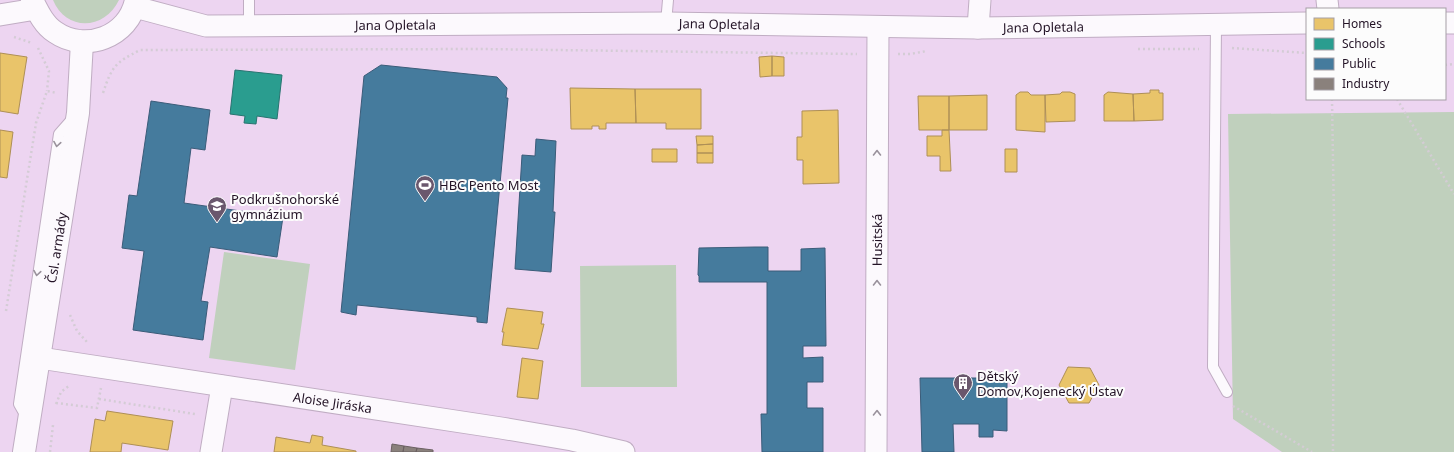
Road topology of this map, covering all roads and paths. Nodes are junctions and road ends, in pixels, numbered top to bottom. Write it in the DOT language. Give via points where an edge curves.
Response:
graph roads {
  1 [pos="249,0"];
  2 [pos="668,0"];
  3 [pos="980,0"];
  4 [pos="136,4"];
  5 [pos="34,5"];
  6 [pos="0,15"];
  7 [pos="666,23"];
  8 [pos="1306,23"];
  9 [pos="249,25"];
  10 [pos="1216,25"];
  11 [pos="878,28"];
  12 [pos="978,28"];
  13 [pos="11,36"];
  14 [pos="82,42"];
  15 [pos="1290,44"];
  16 [pos="1228,48"];
  17 [pos="1290,52"];
  18 [pos="1306,53"];
  19 [pos="860,54"];
  20 [pos="47,91"];
  21 [pos="62,93"];
  22 [pos="102,96"];
  23 [pos="1332,100"];
  24 [pos="1398,100"];
  25 [pos="78,113"];
  26 [pos="1454,194"];
  27 [pos="6,310"];
  28 [pos="70,317"];
  29 [pos="90,345"];
  30 [pos="40,358"];
  31 [pos="73,384"];
  32 [pos="101,385"];
  33 [pos="222,386"];
  34 [pos="1226,392"];
  35 [pos="99,399"];
  36 [pos="197,414"];
  37 [pos="29,420"];
  38 [pos="53,421"];
  39 [pos="24,452"];
  40 [pos="50,452"];
  41 [pos="211,452"];
  42 [pos="624,452"];
  43 [pos="876,452"];
  44 [pos="1312,452"];
  45 [pos="1333,452"];
  1 -- 9 [label="lane"];
  2 -- 7 [label="lane"];
  3 -- 12 [label="street"];
  4 -- 9 [label="street, Jana Opletala" via="206,26"];
  4 -- 14 [label="street" via="127,22 114,34 99,40"];
  5 -- 6 [label="street"];
  5 -- 14 [label="street" via="43,21 54,32 67,39"];
  7 -- 9 [label="street, Jana Opletala"];
  7 -- 11 [label="street, Jana Opletala"];
  8 -- 10 [label="street, Jana Opletala"];
  10 -- 12 [label="street, Jana Opletala"];
  10 -- 34 [label="lane" via="1213,367"];
  11 -- 12 [label="street, Jana Opletala"];
  43 -- 11 [label="street, Husitská, one-way"];
  13 -- 20 [label="path" via="35,44 42,54 49,71"];
  14 -- 25 [label="street, Čsl. armády"];
  15 -- 17 [label="path"];
  16 -- 17 [label="path"];
  17 -- 18 [label="path"];
  19 -- 22 [label="path" via="481,49 140,50 111,70"];
  20 -- 21 [label="path"];
  20 -- 27 [label="path" via="36,123"];
  23 -- 45 [label="path"];
  24 -- 26 [label="path"];
  25 -- 30 [label="street, Čsl. armády"];
  25 -- 37 [label="lane, one-way" via="59,134 19,404"];
  28 -- 29 [label="path" via="77,331"];
  30 -- 33 [label="street, Aloise Jiráska"];
  30 -- 37 [label="street, Čsl. armády"];
  31 -- 35 [label="path" via="61,392 56,404 97,408"];
  32 -- 35 [label="path"];
  33 -- 41 [label="street"];
  33 -- 42 [label="street, Aloise Jiráska" via="565,439"];
  34 -- 44 [label="path" via="1233,407"];
  35 -- 36 [label="path"];
  37 -- 39 [label="street, Čsl. armády"];
  38 -- 40 [label="path"];
}
